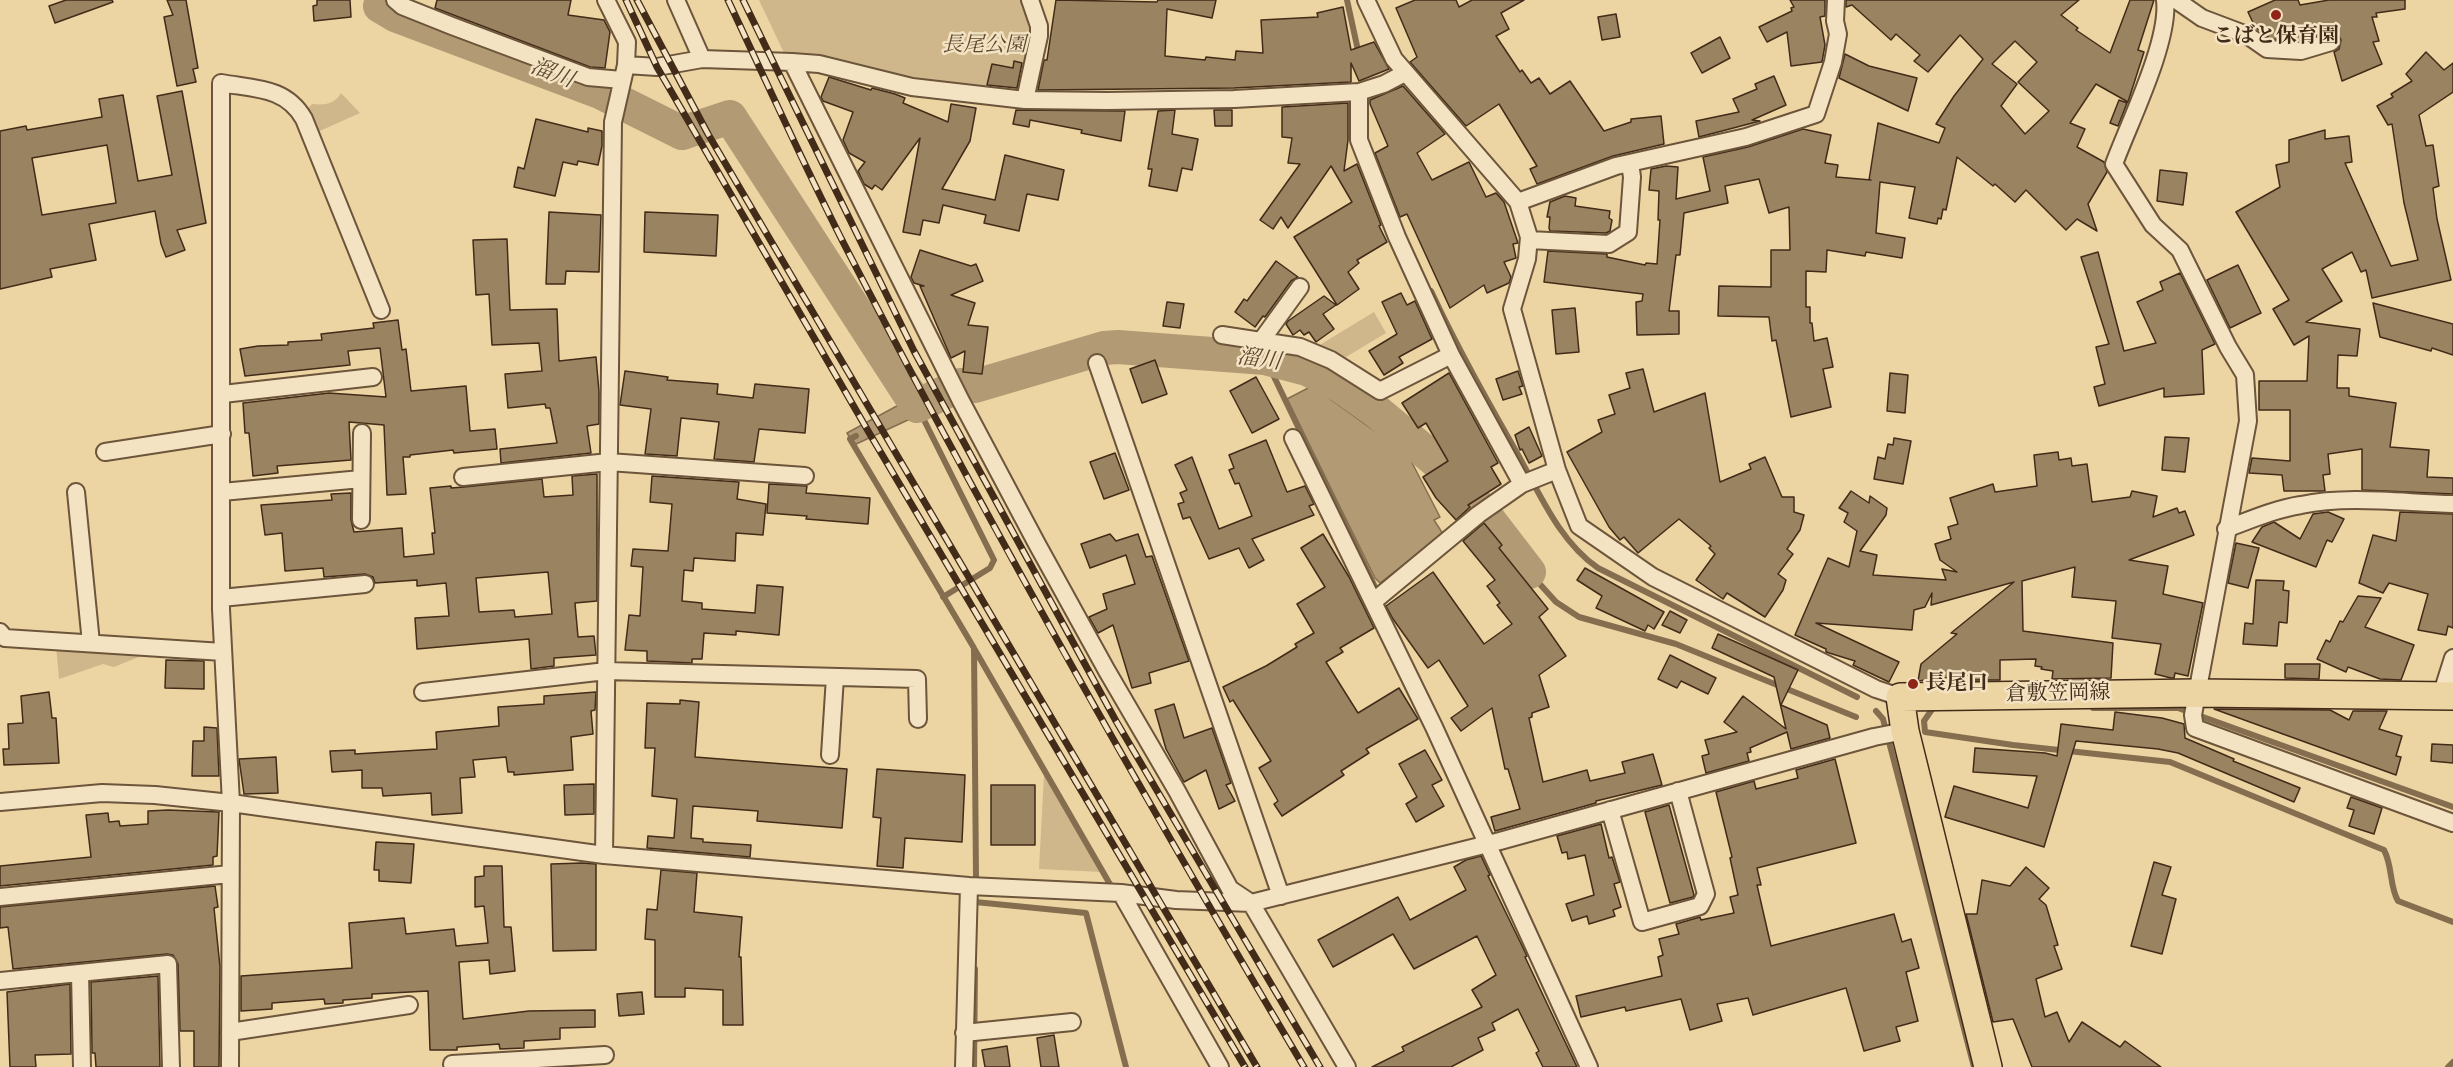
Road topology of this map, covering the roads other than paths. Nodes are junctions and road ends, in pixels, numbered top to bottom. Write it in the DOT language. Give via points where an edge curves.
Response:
graph roads {
  1 [pos="395,0"];
  2 [pos="606,0"];
  3 [pos="676,0"];
  4 [pos="1030,0"];
  5 [pos="1366,0"];
  6 [pos="1836,0"];
  7 [pos="2165,0"];
  8 [pos="2176,0"];
  9 [pos="2331,42"];
  10 [pos="702,58"];
  11 [pos="792,62"];
  12 [pos="1405,73"];
  13 [pos="621,85"];
  14 [pos="1360,91"];
  15 [pos="1025,100"];
  16 [pos="1630,162"];
  17 [pos="1518,202"];
  18 [pos="1528,240"];
  19 [pos="1300,287"];
  20 [pos="381,310"];
  21 [pos="1222,335"];
  22 [pos="1261,341"];
  23 [pos="1451,355"];
  24 [pos="1097,363"];
  25 [pos="373,377"];
  26 [pos="223,394"];
  27 [pos="362,433"];
  28 [pos="222,434"];
  29 [pos="1293,438"];
  30 [pos="105,452"];
  31 [pos="609,462"];
  32 [pos="1551,472"];
  33 [pos="805,476"];
  34 [pos="463,477"];
  35 [pos="361,479"];
  36 [pos="1522,484"];
  37 [pos="76,492"];
  38 [pos="222,492"];
  39 [pos="2453,504"];
  40 [pos="361,520"];
  41 [pos="2226,529"];
  42 [pos="366,584"];
  43 [pos="221,598"];
  44 [pos="1374,601"];
  45 [pos="0,632"];
  46 [pos="91,643"];
  47 [pos="223,652"];
  48 [pos="2453,658"];
  49 [pos="606,671"];
  50 [pos="835,677"];
  51 [pos="423,692"];
  52 [pos="2447,696"];
  53 [pos="1900,697"];
  54 [pos="2196,706"];
  55 [pos="918,718"];
  56 [pos="1893,733"];
  57 [pos="830,755"];
  58 [pos="1678,791"];
  59 [pos="0,802"];
  60 [pos="231,803"];
  61 [pos="1610,810"];
  62 [pos="2453,823"];
  63 [pos="1493,843"];
  64 [pos="604,855"];
  65 [pos="230,874"];
  66 [pos="969,886"];
  67 [pos="1121,893"];
  68 [pos="1281,896"];
  69 [pos="0,897"];
  70 [pos="1251,903"];
  71 [pos="80,973"];
  72 [pos="0,981"];
  73 [pos="409,1005"];
  74 [pos="1072,1022"];
  75 [pos="230,1032"];
  76 [pos="972,1032"];
  77 [pos="604,1054"];
  78 [pos="452,1064"];
  79 [pos="82,1067"];
  80 [pos="171,1067"];
  81 [pos="230,1067"];
  82 [pos="964,1067"];
  83 [pos="1220,1067"];
  84 [pos="1347,1067"];
  85 [pos="1589,1067"];
  86 [pos="1988,1067"];
  1 -- 13 [label="street" via="452,26 588,77"];
  2 -- 13 [label="street" via="627,42"];
  3 -- 10 [label="street"];
  4 -- 15 [label="street" via="1039,36"];
  5 -- 12 [label="street" via="1394,59"];
  6 -- 16 [label="street" via="1839,34 1816,114 1746,137"];
  7 -- 41 [label="street" via="2163,30 2114,164 2153,225 2180,250 2245,375 2247,421"];
  8 -- 9 [label="street" via="2202,18 2247,35 2267,49 2301,51"];
  10 -- 11 [label="street"];
  10 -- 13 [label="street" via="657,67"];
  11 -- 15 [label="street" via="819,64 912,87"];
  11 -- 70 [label="street" via="961,401 1064,592 1230,889"];
  12 -- 14 [label="street"];
  12 -- 17 [label="street"];
  13 -- 31 [label="street" via="613,122"];
  14 -- 15 [label="street" via="1222,99"];
  14 -- 23 [label="street" via="1359,140 1397,237"];
  16 -- 17 [label="street"];
  16 -- 18 [label="street" via="1628,232 1609,244"];
  17 -- 18 [label="street"];
  18 -- 32 [label="street" via="1527,259 1512,309"];
  19 -- 22 [label="street"];
  20 -- 26 [label="street" via="296,105 280,94 221,83"];
  21 -- 22 [label="street"];
  22 -- 23 [label="street" via="1300,347 1331,360 1380,391"];
  23 -- 36 [label="street"];
  24 -- 68 [label="street"];
  25 -- 26 [label="street"];
  26 -- 28 [label="street"];
  27 -- 35 [label="street"];
  28 -- 30 [label="street"];
  28 -- 38 [label="street"];
  29 -- 44 [label="street"];
  31 -- 33 [label="street"];
  31 -- 34 [label="street"];
  31 -- 49 [label="street"];
  32 -- 36 [label="street"];
  32 -- 53 [label="street" via="1579,526 1653,577 1876,689"];
  35 -- 38 [label="street"];
  35 -- 40 [label="street"];
  36 -- 44 [label="street" via="1479,514"];
  37 -- 46 [label="street"];
  38 -- 43 [label="street"];
  39 -- 41 [label="street" via="2301,504"];
  41 -- 54 [label="street"];
  42 -- 43 [label="street"];
  43 -- 47 [label="street"];
  44 -- 63 [label="street"];
  45 -- 46 [label="street" via="4,638"];
  46 -- 47 [label="street"];
  47 -- 60 [label="street"];
  48 -- 52 [label="street"];
  49 -- 50 [label="street"];
  49 -- 51 [label="street"];
  49 -- 64 [label="street"];
  50 -- 55 [label="street" via="917,680"];
  50 -- 57 [label="street"];
  52 -- 54 [label="main road, 倉敷笠岡線"];
  53 -- 54 [label="main road, 倉敷笠岡線"];
  53 -- 56 [label="main road"];
  54 -- 62 [label="street" via="2195,728"];
  56 -- 58 [label="street"];
  56 -- 86 [label="main road"];
  58 -- 61 [label="street"];
  58 -- 61 [label="street" via="1706,894 1700,906 1642,922"];
  59 -- 60 [label="street" via="102,793"];
  60 -- 64 [label="street"];
  60 -- 65 [label="street"];
  61 -- 63 [label="street"];
  63 -- 68 [label="street"];
  63 -- 85 [label="street"];
  64 -- 66 [label="street"];
  65 -- 69 [label="street"];
  65 -- 75 [label="street"];
  66 -- 67 [label="street"];
  66 -- 76 [label="street"];
  67 -- 70 [label="street"];
  67 -- 83 [label="street"];
  68 -- 70 [label="street"];
  70 -- 84 [label="street"];
  71 -- 72 [label="street"];
  71 -- 79 [label="street"];
  71 -- 80 [label="street" via="168,964"];
  73 -- 75 [label="street"];
  74 -- 76 [label="street"];
  75 -- 81 [label="street"];
  76 -- 82 [label="street"];
  77 -- 78 [label="street"];
}
